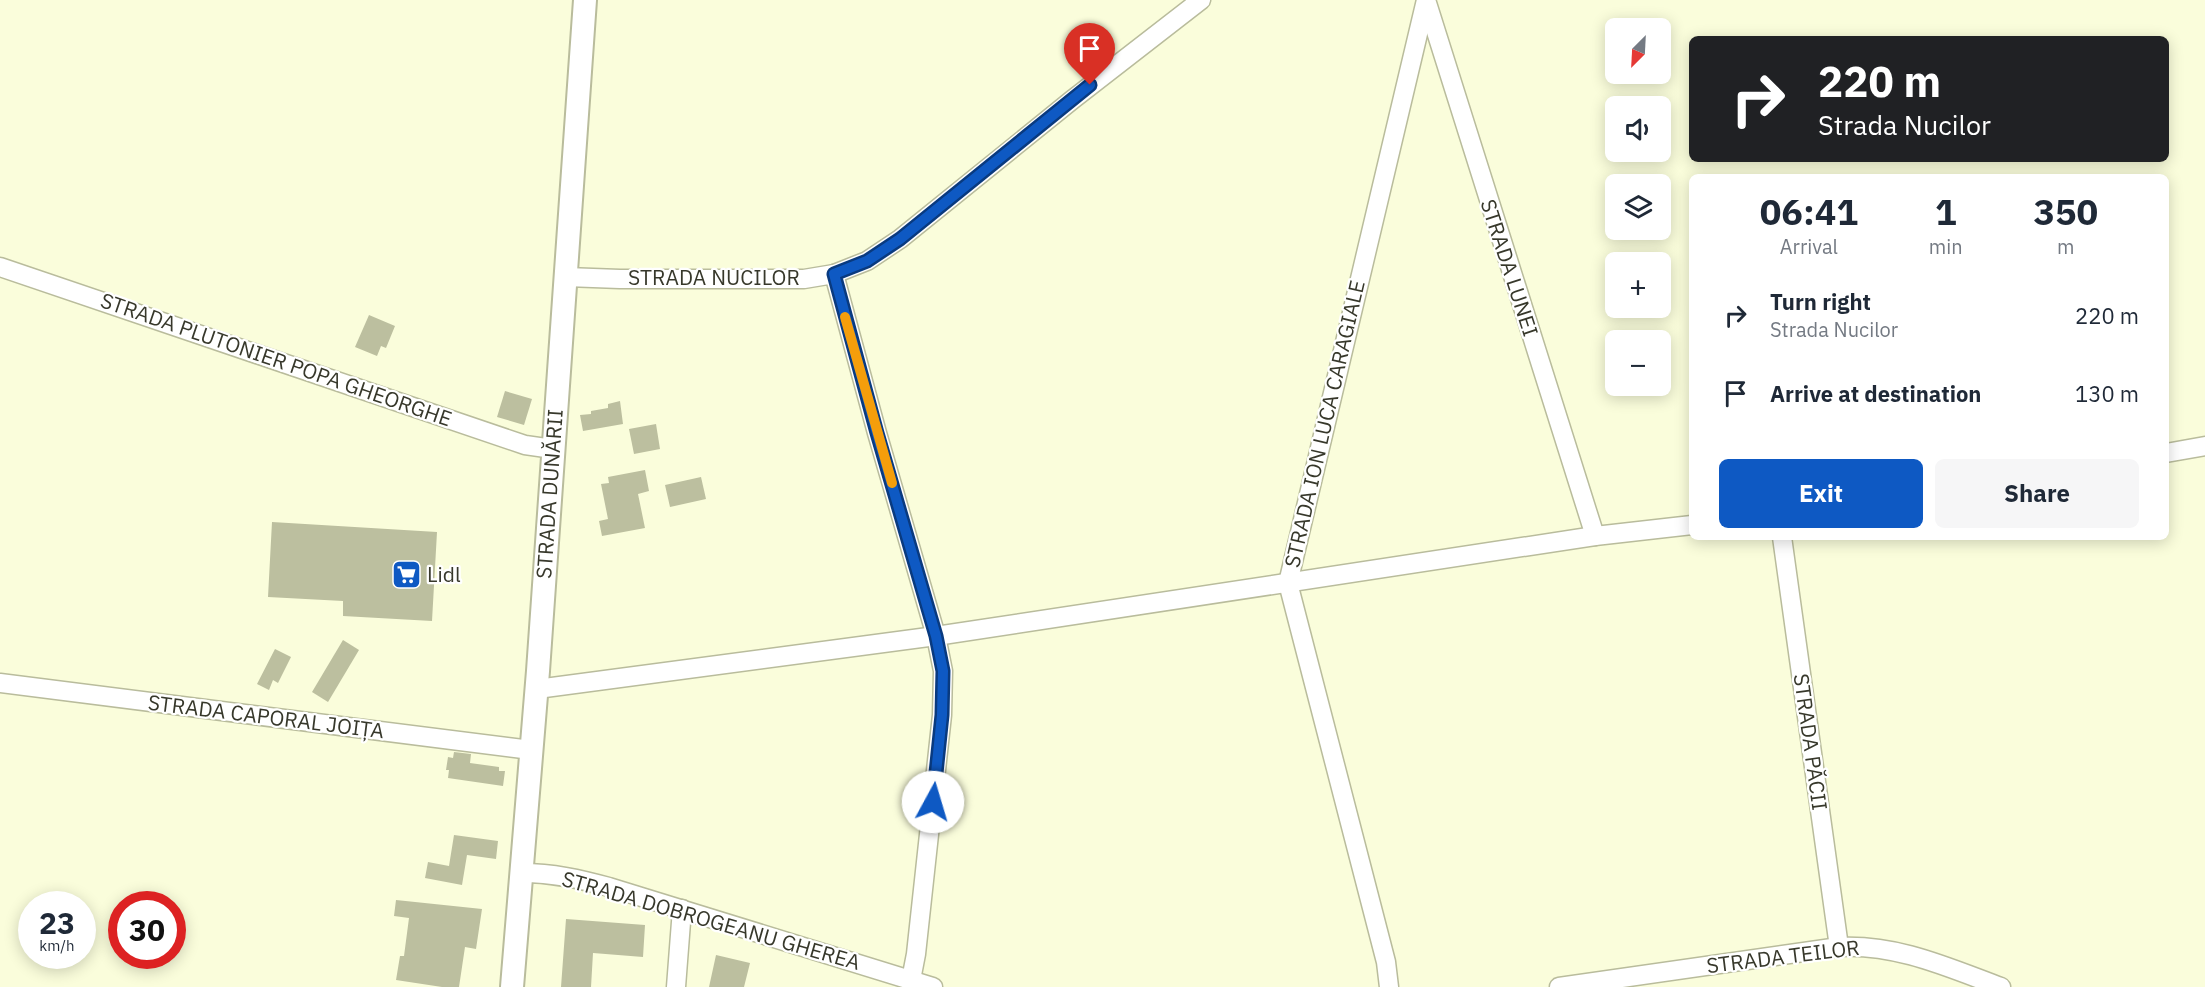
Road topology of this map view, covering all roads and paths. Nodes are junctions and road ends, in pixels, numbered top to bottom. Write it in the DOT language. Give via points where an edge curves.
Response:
graph roads {
  1 [pos="585,0"];
  2 [pos="1202,0"];
  3 [pos="1426,0"];
  4 [pos="0,267"];
  5 [pos="834,274"];
  6 [pos="566,277"];
  7 [pos="2205,446"];
  8 [pos="553,449"];
  9 [pos="2169,452"];
  10 [pos="1689,525"];
  11 [pos="1594,536"];
  12 [pos="1782,540"];
  13 [pos="1287,583"];
  14 [pos="936,636"];
  15 [pos="0,683"];
  16 [pos="537,689"];
  17 [pos="531,750"];
  18 [pos="522,873"];
  19 [pos="682,909"];
  20 [pos="1839,947"];
  21 [pos="911,980"];
  22 [pos="512,987"];
  23 [pos="676,987"];
  24 [pos="933,987"];
  25 [pos="1389,987"];
  26 [pos="1559,987"];
  27 [pos="2001,987"];
  1 -- 6 [label="main road, STRADA DUNĂRII"];
  2 -- 5 [label="street, STRADA NUCILOR" via="900,239 867,261"];
  3 -- 11 [label="street, STRADA LUNEI"];
  3 -- 13 [label="street, STRADA ION LUCA CARAGIALE"];
  4 -- 8 [label="street, STRADA PLUTONIER POPA GHEORGHE" via="525,445"];
  5 -- 6 [label="street, STRADA NUCILOR" via="804,279"];
  5 -- 14 [label="street"];
  6 -- 8 [label="main road, STRADA DUNĂRII"];
  7 -- 9 [label="street"];
  8 -- 16 [label="main road, STRADA DUNĂRII"];
  10 -- 11 [label="street"];
  11 -- 13 [label="street"];
  12 -- 20 [label="street, STRADA PĂCII"];
  13 -- 14 [label="street"];
  13 -- 25 [label="street, STRADA ION LUCA CARAGIALE" via="1386,962"];
  14 -- 16 [label="street"];
  14 -- 21 [label="street" via="943,671 942,715"];
  15 -- 17 [label="street, STRADA CAPORAL JOIȚA"];
  16 -- 17 [label="main road, STRADA DUNĂRII"];
  17 -- 18 [label="main road, STRADA DUNĂRII"];
  18 -- 19 [label="street, STRADA DOBROGEANU GHEREA" via="574,878"];
  18 -- 22 [label="main road, STRADA DUNĂRII"];
  19 -- 21 [label="street, STRADA DOBROGEANU GHEREA"];
  19 -- 23 [label="street"];
  20 -- 26 [label="street, STRADA TEILOR"];
  20 -- 27 [label="street, STRADA TEILOR" via="1862,946 1910,954"];
  21 -- 24 [label="street, STRADA DOBROGEANU GHEREA"];
}
